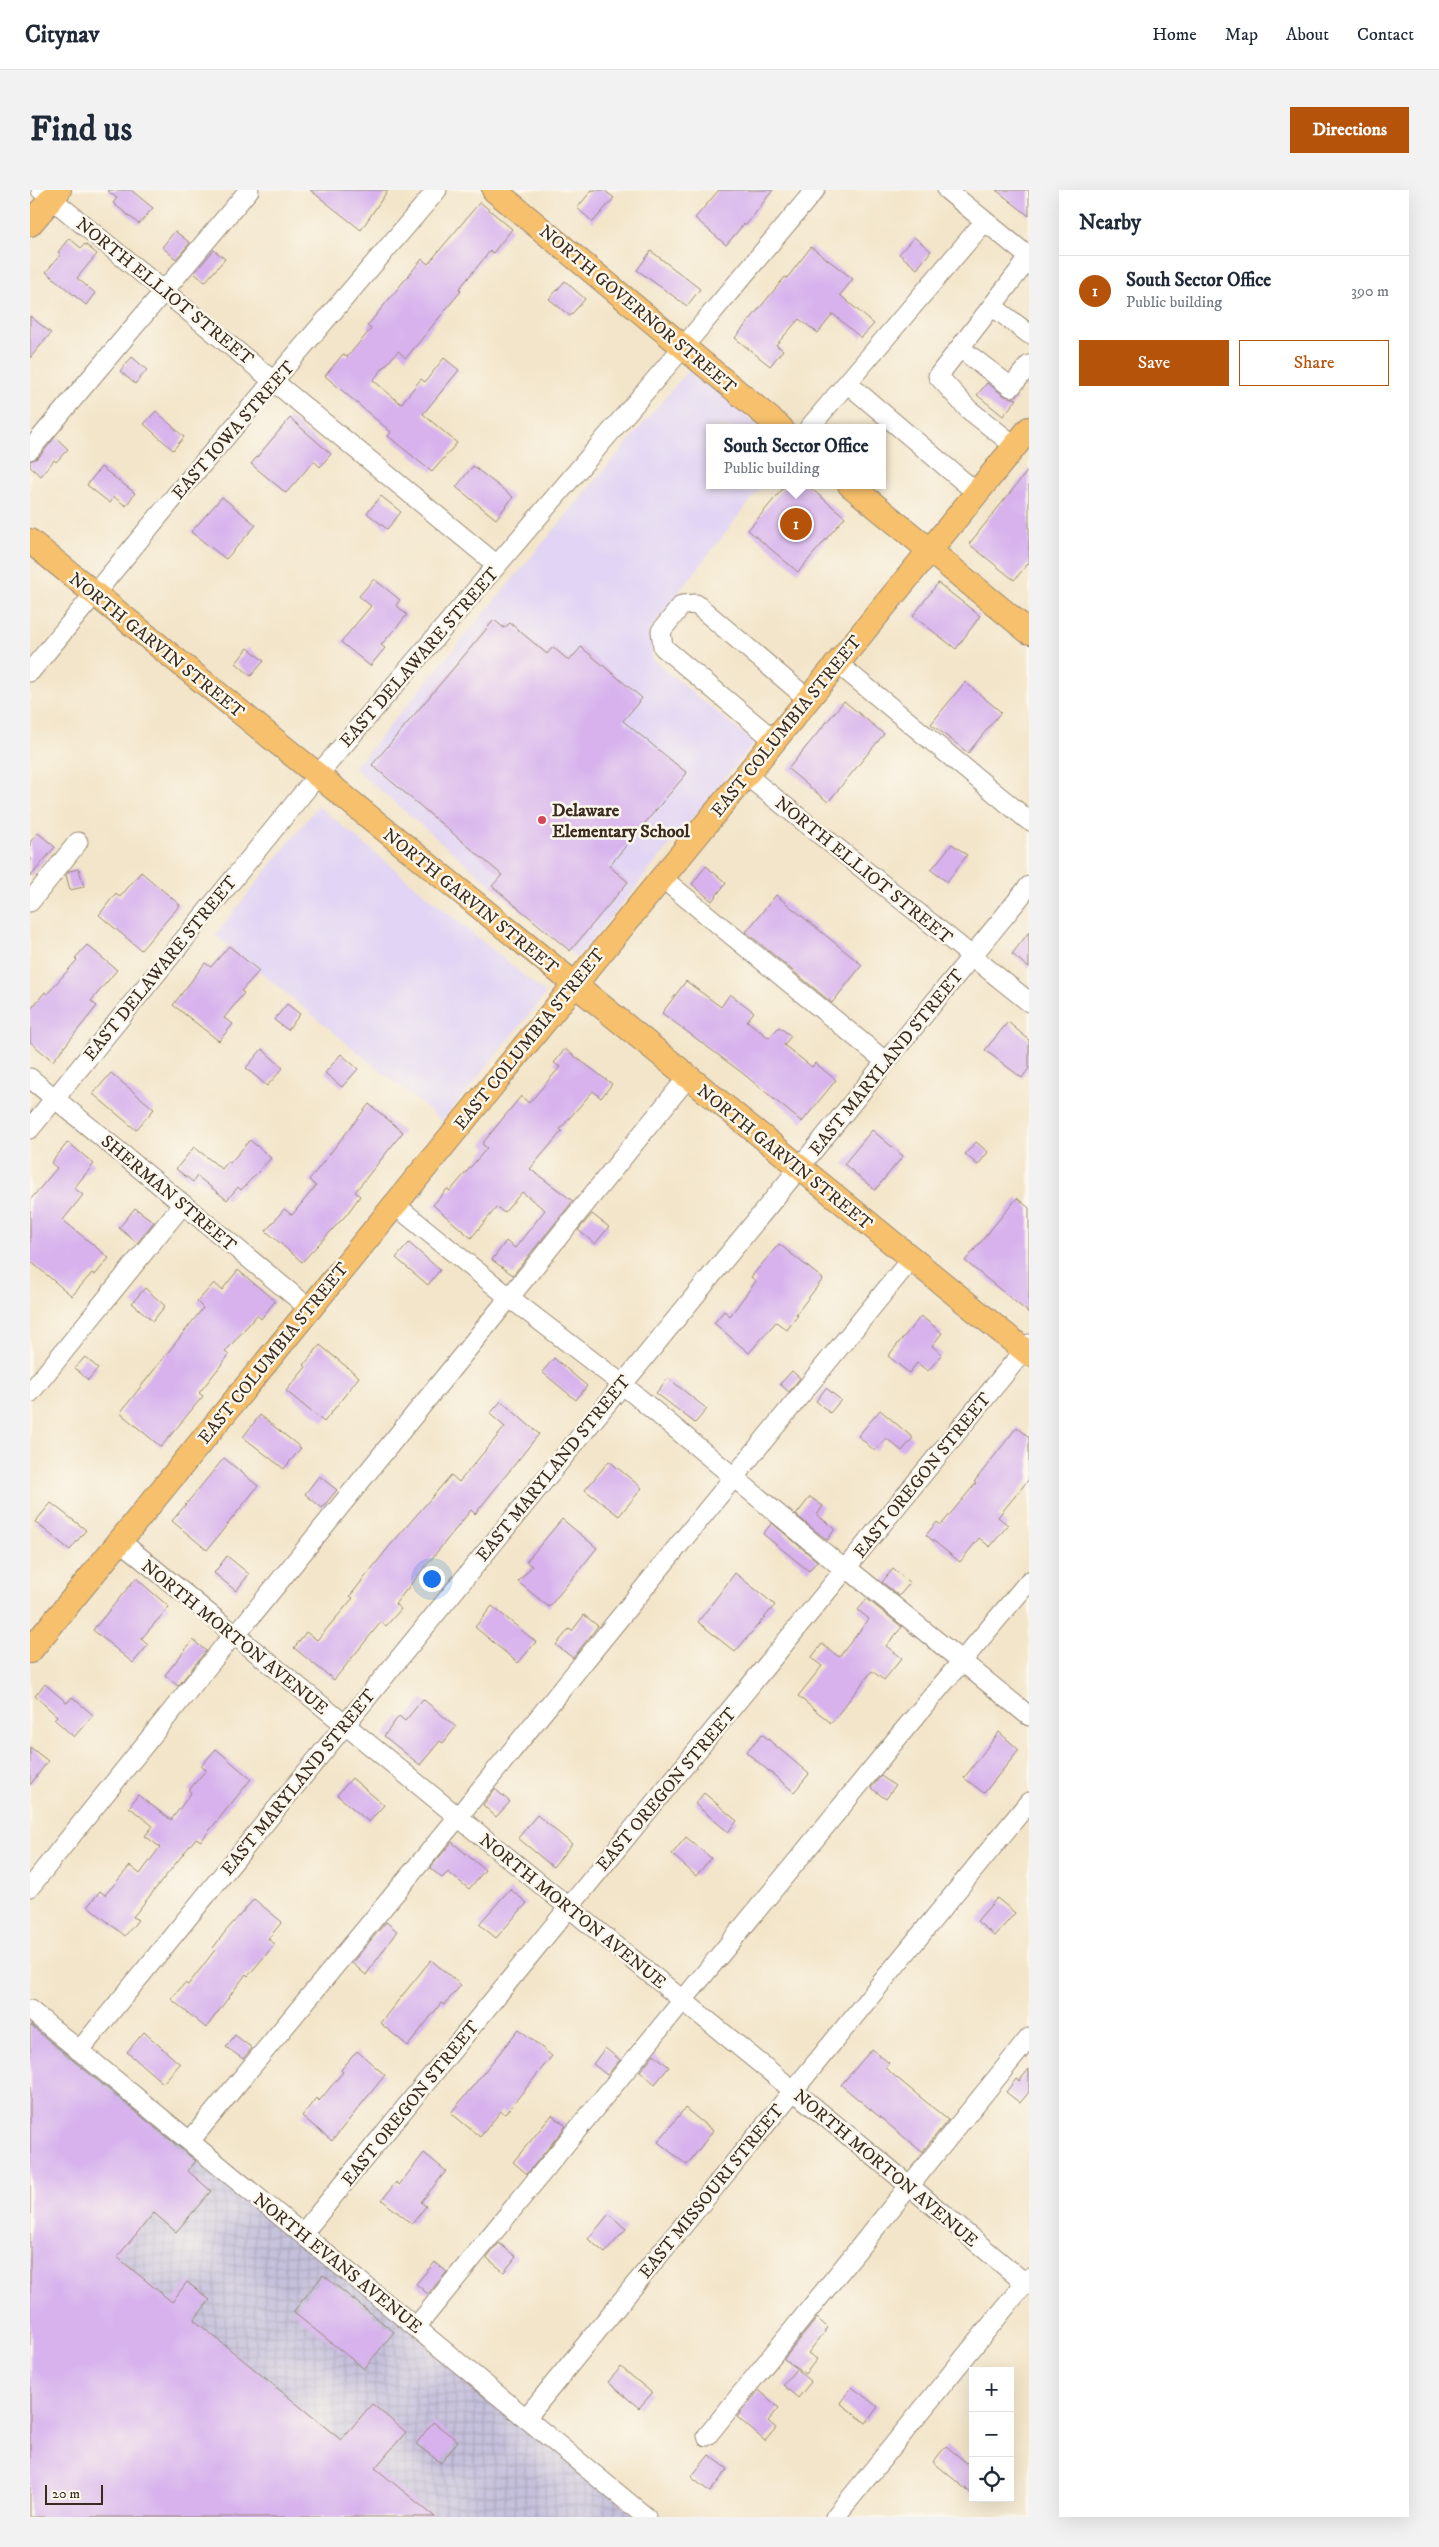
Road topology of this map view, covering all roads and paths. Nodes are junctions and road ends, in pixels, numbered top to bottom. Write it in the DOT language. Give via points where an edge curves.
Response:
graph roads {
  1 [pos="249,190"];
  2 [pos="437,190"];
  3 [pos="494,190"];
  4 [pos="815,190"];
  5 [pos="947,190"];
  6 [pos="51,193"];
  7 [pos="985,221"];
  8 [pos="30,224"];
  9 [pos="1029,258"];
  10 [pos="164,290"];
  11 [pos="992,306"];
  12 [pos="1029,334"];
  13 [pos="684,346"];
  14 [pos="960,348"];
  15 [pos="1029,365"];
  16 [pos="276,382"];
  17 [pos="847,383"];
  18 [pos="776,424"];
  19 [pos="813,424"];
  20 [pos="1022,437"];
  21 [pos="30,450"];
  22 [pos="855,489"];
  23 [pos="977,493"];
  24 [pos="30,541"];
  25 [pos="930,551"];
  26 [pos="497,564"];
  27 [pos="94,593"];
  28 [pos="1029,632"];
  29 [pos="837,662"];
  30 [pos="30,672"];
  31 [pos="808,699"];
  32 [pos="774,740"];
  33 [pos="746,775"];
  34 [pos="317,776"];
  35 [pos="1029,821"];
  36 [pos="78,842"];
  37 [pos="662,878"];
  38 [pos="1029,886"];
  39 [pos="30,902"];
  40 [pos="972,956"];
  41 [pos="573,984"];
  42 [pos="1029,1002"];
  43 [pos="886,1062"];
  44 [pos="688,1077"];
  45 [pos="30,1078"];
  46 [pos="55,1098"];
  47 [pos="30,1129"];
  48 [pos="799,1169"];
  49 [pos="183,1204"];
  50 [pos="395,1204"];
  51 [pos="911,1259"];
  52 [pos="510,1298"];
  53 [pos="308,1308"];
  54 [pos="1027,1350"];
  55 [pos="622,1384"];
  56 [pos="30,1393"];
  57 [pos="734,1477"];
  58 [pos="120,1541"];
  59 [pos="846,1569"];
  60 [pos="1029,1581"];
  61 [pos="234,1635"];
  62 [pos="30,1651"];
  63 [pos="962,1662"];
  64 [pos="1029,1716"];
  65 [pos="343,1726"];
  66 [pos="1029,1802"];
  67 [pos="458,1817"];
  68 [pos="30,1887"];
  69 [pos="568,1908"];
  70 [pos="683,2002"];
  71 [pos="30,2010"];
  72 [pos="1029,2038"];
  73 [pos="79,2051"];
  74 [pos="793,2091"];
  75 [pos="190,2142"];
  76 [pos="908,2185"];
  77 [pos="303,2233"];
  78 [pos="1027,2280"];
  79 [pos="416,2327"];
  80 [pos="526,2418"];
  81 [pos="707,2436"];
  82 [pos="646,2517"];
  83 [pos="835,2517"];
  1 -- 10 [label="street"];
  2 -- 16 [label="street, EAST IOWA STREET"];
  3 -- 13 [label="main road, NORTH GOVERNOR STREET"];
  4 -- 13 [label="street, EAST DELAWARE STREET"];
  5 -- 7 [label="street"];
  6 -- 8 [label="main road"];
  6 -- 10 [label="street, NORTH ELLIOT STREET"];
  7 -- 9 [label="street"];
  7 -- 17 [label="street"];
  9 -- 11 [label="street"];
  10 -- 16 [label="street, NORTH ELLIOT STREET"];
  10 -- 21 [label="street"];
  11 -- 12 [label="street"];
  11 -- 14 [label="street"];
  13 -- 18 [label="main road, NORTH GOVERNOR STREET"];
  13 -- 26 [label="street, EAST DELAWARE STREET"];
  14 -- 15 [label="street" via="1011,387"];
  14 -- 20 [label="street" via="938,376 968,409"];
  16 -- 26 [label="street, NORTH ELLIOT STREET"];
  16 -- 27 [label="street, EAST IOWA STREET"];
  17 -- 19 [label="street"];
  17 -- 23 [label="street"];
  20 -- 23 [label="main road, EAST COLUMBIA STREET"];
  22 -- 25 [label="main road"];
  23 -- 25 [label="main road, EAST COLUMBIA STREET"];
  24 -- 27 [label="main road, NORTH GARVIN STREET"];
  25 -- 28 [label="main road"];
  25 -- 29 [label="main road, EAST COLUMBIA STREET"];
  26 -- 34 [label="street, EAST DELAWARE STREET"];
  27 -- 30 [label="street, EAST IOWA STREET"];
  27 -- 34 [label="main road, NORTH GARVIN STREET"];
  29 -- 31 [label="main road, EAST COLUMBIA STREET"];
  29 -- 35 [label="street"];
  31 -- 32 [label="main road, EAST COLUMBIA STREET"];
  31 -- 32 [label="street" via="696,604 682,605 661,631 663,647"];
  32 -- 33 [label="main road, EAST COLUMBIA STREET"];
  33 -- 37 [label="main road, EAST COLUMBIA STREET"];
  33 -- 40 [label="street, NORTH ELLIOT STREET"];
  34 -- 41 [label="main road, NORTH GARVIN STREET"];
  34 -- 46 [label="street, EAST DELAWARE STREET"];
  36 -- 39 [label="street"];
  37 -- 41 [label="main road, EAST COLUMBIA STREET"];
  37 -- 43 [label="street"];
  38 -- 40 [label="street, EAST MARYLAND STREET"];
  40 -- 42 [label="street, NORTH ELLIOT STREET"];
  40 -- 43 [label="street, EAST MARYLAND STREET"];
  41 -- 44 [label="main road, NORTH GARVIN STREET"];
  41 -- 50 [label="main road, EAST COLUMBIA STREET"];
  43 -- 48 [label="street, EAST MARYLAND STREET"];
  44 -- 48 [label="main road, NORTH GARVIN STREET"];
  44 -- 52 [label="street"];
  45 -- 46 [label="street, SHERMAN STREET"];
  46 -- 47 [label="street, EAST DELAWARE STREET"];
  46 -- 49 [label="street, SHERMAN STREET"];
  48 -- 51 [label="main road, NORTH GARVIN STREET"];
  48 -- 55 [label="street, EAST MARYLAND STREET"];
  49 -- 53 [label="street, SHERMAN STREET"];
  49 -- 56 [label="street"];
  50 -- 52 [label="street"];
  50 -- 53 [label="main road, EAST COLUMBIA STREET"];
  51 -- 54 [label="main road, NORTH GARVIN STREET"];
  51 -- 57 [label="street"];
  52 -- 55 [label="street"];
  52 -- 61 [label="street"];
  53 -- 58 [label="main road, EAST COLUMBIA STREET"];
  54 -- 59 [label="street, EAST OREGON STREET"];
  55 -- 57 [label="street"];
  55 -- 65 [label="street, EAST MARYLAND STREET"];
  57 -- 59 [label="street"];
  57 -- 67 [label="street"];
  58 -- 61 [label="street, NORTH MORTON AVENUE"];
  58 -- 62 [label="main road, EAST COLUMBIA STREET"];
  59 -- 63 [label="street"];
  59 -- 69 [label="street, EAST OREGON STREET"];
  60 -- 63 [label="street"];
  61 -- 65 [label="street, NORTH MORTON AVENUE"];
  61 -- 68 [label="street"];
  63 -- 64 [label="street"];
  63 -- 70 [label="street"];
  65 -- 67 [label="street, NORTH MORTON AVENUE"];
  65 -- 73 [label="street, EAST MARYLAND STREET"];
  66 -- 74 [label="street, EAST MISSOURI STREET"];
  67 -- 69 [label="street, NORTH MORTON AVENUE"];
  67 -- 75 [label="street"];
  69 -- 70 [label="street, NORTH MORTON AVENUE"];
  69 -- 77 [label="street, EAST OREGON STREET"];
  70 -- 74 [label="street, NORTH MORTON AVENUE"];
  70 -- 79 [label="street"];
  71 -- 73 [label="street, NORTH EVANS AVENUE"];
  72 -- 76 [label="street"];
  73 -- 75 [label="street, NORTH EVANS AVENUE"];
  74 -- 76 [label="street, NORTH MORTON AVENUE"];
  74 -- 80 [label="street, EAST MISSOURI STREET"];
  75 -- 77 [label="street, NORTH EVANS AVENUE"];
  76 -- 78 [label="street, NORTH MORTON AVENUE"];
  76 -- 81 [label="street"];
  77 -- 79 [label="street, NORTH EVANS AVENUE"];
  78 -- 83 [label="street"];
  79 -- 80 [label="street, NORTH EVANS AVENUE"];
  80 -- 82 [label="street, NORTH EVANS AVENUE"];
}
